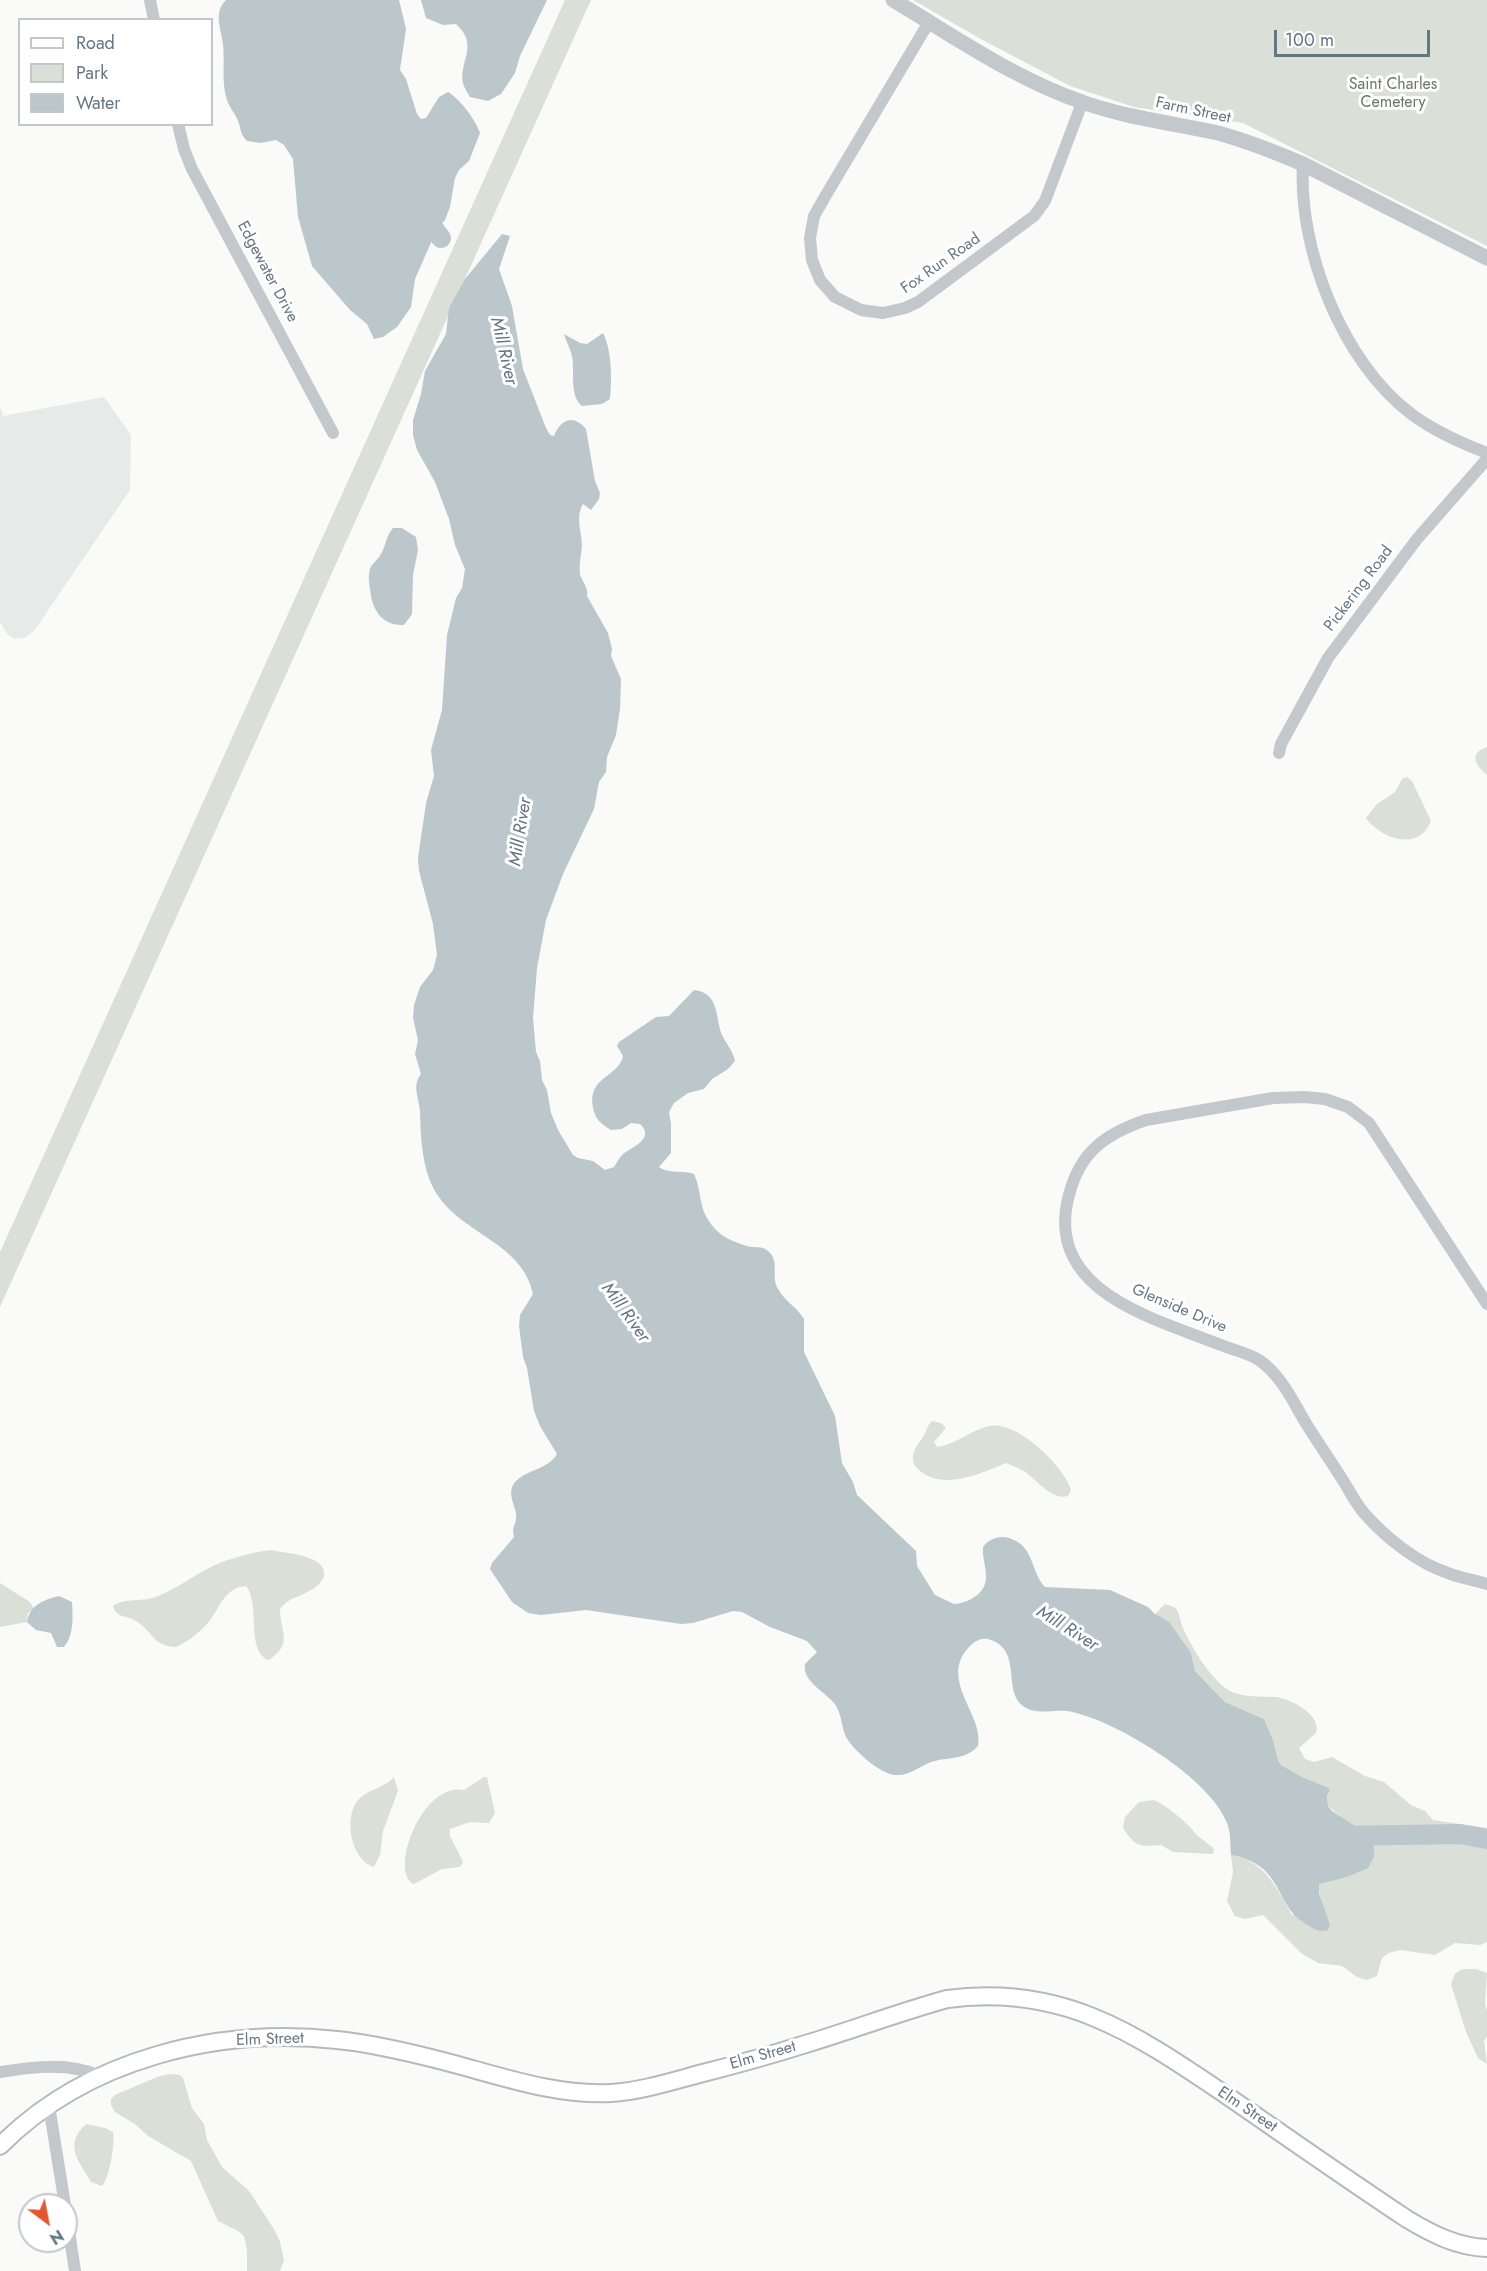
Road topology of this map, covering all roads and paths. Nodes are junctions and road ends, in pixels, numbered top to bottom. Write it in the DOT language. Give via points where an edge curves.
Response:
graph roads {
  1 [pos="150,0"];
  2 [pos="893,0"];
  3 [pos="154,18"];
  4 [pos="929,22"];
  5 [pos="1082,103"];
  6 [pos="178,126"];
  7 [pos="1303,164"];
  8 [pos="1487,258"];
  9 [pos="333,433"];
  10 [pos="1487,453"];
  11 [pos="1487,459"];
  12 [pos="1279,753"];
  13 [pos="1487,1304"];
  14 [pos="1487,1584"];
  15 [pos="0,2072"];
  16 [pos="100,2076"];
  17 [pos="49,2106"];
  18 [pos="0,2146"];
  19 [pos="63,2193"];
  20 [pos="1487,2248"];
  21 [pos="72,2253"];
  22 [pos="75,2271"];
  1 -- 3 [label="street"];
  2 -- 4 [label="street, Farm Street"];
  4 -- 5 [label="street, Farm Street"];
  4 -- 5 [label="street, Fox Run Road" via="812,223 809,245 814,267 830,292 848,305 883,313 912,305 1030,220 1045,201"];
  5 -- 7 [label="street, Farm Street" via="1244,141"];
  6 -- 9 [label="street, Edgewater Drive" via="192,169"];
  7 -- 8 [label="street, Farm Street"];
  7 -- 10 [label="street" via="1304,208 1315,259 1356,352 1381,386 1411,414"];
  11 -- 12 [label="street, Pickering Road" via="1418,539 1328,658"];
  13 -- 14 [label="street, Glenside Drive" via="1370,1123 1348,1107 1325,1099 1273,1098 1146,1120 1107,1136 1082,1163 1072,1181 1064,1214 1067,1243 1077,1265 1095,1286 1128,1307 1258,1360 1284,1385 1363,1512 1415,1557 1446,1573"];
  15 -- 16 [label="street" via="70,2068"];
  16 -- 17 [label="main road, Elm Street"];
  16 -- 20 [label="main road, Elm Street" via="196,2045 318,2039 383,2048 539,2086 612,2093 646,2088 766,2056 947,1999 984,1995 1028,1999 1069,2007 1134,2036 1407,2219 1446,2239"];
  17 -- 18 [label="main road, Elm Street"];
  17 -- 19 [label="street"];
  21 -- 22 [label="street"];
}
